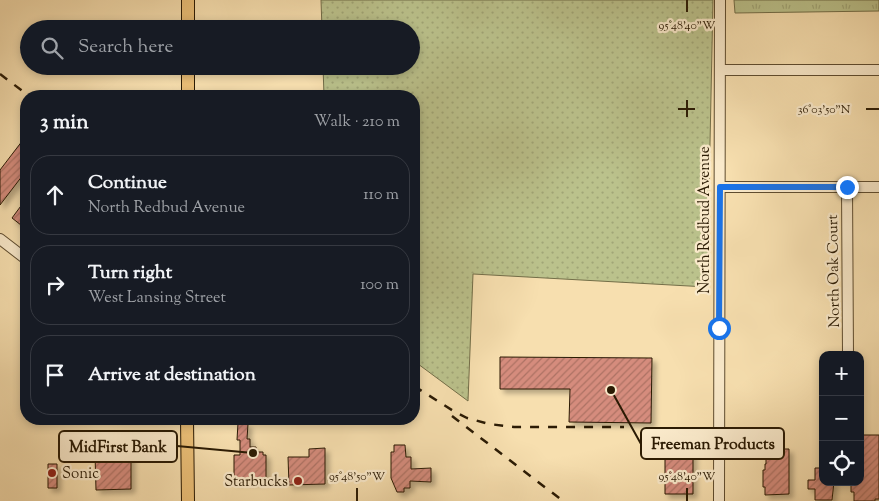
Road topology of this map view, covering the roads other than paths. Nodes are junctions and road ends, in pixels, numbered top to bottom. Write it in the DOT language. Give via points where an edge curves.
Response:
graph roads {
  1 [pos="188,0"];
  2 [pos="720,0"];
  3 [pos="188,20"];
  4 [pos="720,70"];
  5 [pos="879,70"];
  6 [pos="188,75"];
  7 [pos="188,90"];
  8 [pos="720,187"];
  9 [pos="847,187"];
  10 [pos="879,187"];
  11 [pos="0,239"];
  12 [pos="20,255"];
  13 [pos="848,351"];
  14 [pos="187,425"];
  15 [pos="188,501"];
  16 [pos="719,501"];
  1 -- 3 [label="main road"];
  2 -- 4 [label="street, North Redbud Avenue"];
  4 -- 5 [label="street"];
  4 -- 8 [label="street, North Redbud Avenue"];
  6 -- 7 [label="main road"];
  8 -- 9 [label="street"];
  8 -- 16 [label="street, North Redbud Avenue"];
  9 -- 10 [label="street"];
  9 -- 13 [label="street, North Oak Court"];
  11 -- 12 [label="street"];
  14 -- 15 [label="main road"];
}
